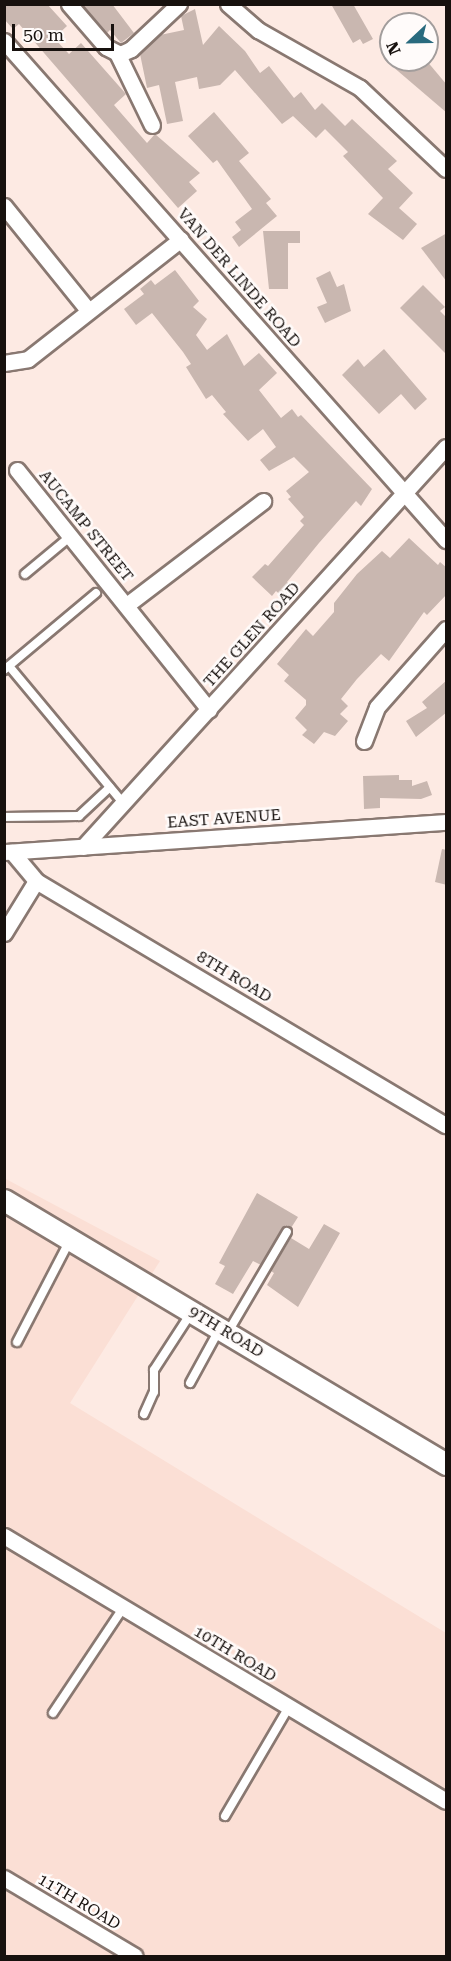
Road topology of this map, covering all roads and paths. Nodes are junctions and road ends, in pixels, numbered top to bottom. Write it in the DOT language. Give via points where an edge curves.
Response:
graph roads {
  1 [pos="69,4"];
  2 [pos="179,4"];
  3 [pos="228,4"];
  4 [pos="4,41"];
  5 [pos="117,53"];
  6 [pos="152,125"];
  7 [pos="447,169"];
  8 [pos="4,206"];
  9 [pos="181,239"];
  10 [pos="88,310"];
  11 [pos="4,363"];
  12 [pos="447,447"];
  13 [pos="17,470"];
  14 [pos="404,493"];
  15 [pos="263,501"];
  16 [pos="71,536"];
  17 [pos="447,540"];
  18 [pos="25,574"];
  19 [pos="96,593"];
  20 [pos="128,604"];
  21 [pos="447,629"];
  22 [pos="7,668"];
  23 [pos="208,710"];
  24 [pos="364,741"];
  25 [pos="110,787"];
  26 [pos="123,803"];
  27 [pos="4,817"];
  28 [pos="447,822"];
  29 [pos="83,847"];
  30 [pos="8,852"];
  31 [pos="36,881"];
  32 [pos="4,933"];
  33 [pos="447,1125"];
  34 [pos="4,1200"];
  35 [pos="287,1232"];
  36 [pos="71,1239"];
  37 [pos="192,1312"];
  38 [pos="224,1331"];
  39 [pos="17,1342"];
  40 [pos="190,1383"];
  41 [pos="144,1414"];
  42 [pos="447,1464"];
  43 [pos="4,1536"];
  44 [pos="123,1608"];
  45 [pos="289,1707"];
  46 [pos="53,1713"];
  47 [pos="447,1801"];
  48 [pos="225,1816"];
  49 [pos="4,1878"];
  50 [pos="135,1956"];
  1 -- 5 [label="street" via="106,47"];
  2 -- 5 [label="street" via="131,49"];
  3 -- 7 [label="street" via="258,30 360,88"];
  4 -- 9 [label="street, VAN DER LINDE ROAD"];
  5 -- 6 [label="street"];
  8 -- 10 [label="street"];
  9 -- 10 [label="street"];
  9 -- 14 [label="street, VAN DER LINDE ROAD"];
  10 -- 11 [label="street" via="28,358"];
  12 -- 14 [label="street, THE GLEN ROAD"];
  13 -- 16 [label="street, AUCAMP STREET"];
  14 -- 17 [label="street, VAN DER LINDE ROAD"];
  14 -- 23 [label="street, THE GLEN ROAD"];
  15 -- 20 [label="street, AUCAMP STREET"];
  16 -- 18 [label="lane"];
  16 -- 20 [label="street, AUCAMP STREET"];
  19 -- 22 [label="lane"];
  20 -- 23 [label="street, AUCAMP STREET"];
  21 -- 24 [label="street" via="377,707"];
  22 -- 25 [label="lane"];
  23 -- 26 [label="street, THE GLEN ROAD"];
  25 -- 26 [label="lane"];
  25 -- 27 [label="lane" via="79,816"];
  26 -- 29 [label="street, THE GLEN ROAD"];
  28 -- 29 [label="street, EAST AVENUE"];
  29 -- 30 [label="street, EAST AVENUE"];
  30 -- 31 [label="street, 8TH ROAD"];
  31 -- 32 [label="street"];
  31 -- 33 [label="street, 8TH ROAD"];
  34 -- 36 [label="main road, 9TH ROAD"];
  35 -- 38 [label="lane"];
  36 -- 37 [label="main road, 9TH ROAD"];
  36 -- 39 [label="lane"];
  37 -- 38 [label="main road, 9TH ROAD"];
  37 -- 41 [label="lane" via="154,1370 154,1392"];
  38 -- 40 [label="lane"];
  38 -- 42 [label="main road, 9TH ROAD"];
  43 -- 44 [label="street, 10TH ROAD"];
  44 -- 45 [label="street, 10TH ROAD"];
  44 -- 46 [label="lane"];
  45 -- 47 [label="street, 10TH ROAD"];
  45 -- 48 [label="lane"];
  49 -- 50 [label="street, 11TH ROAD"];
}
